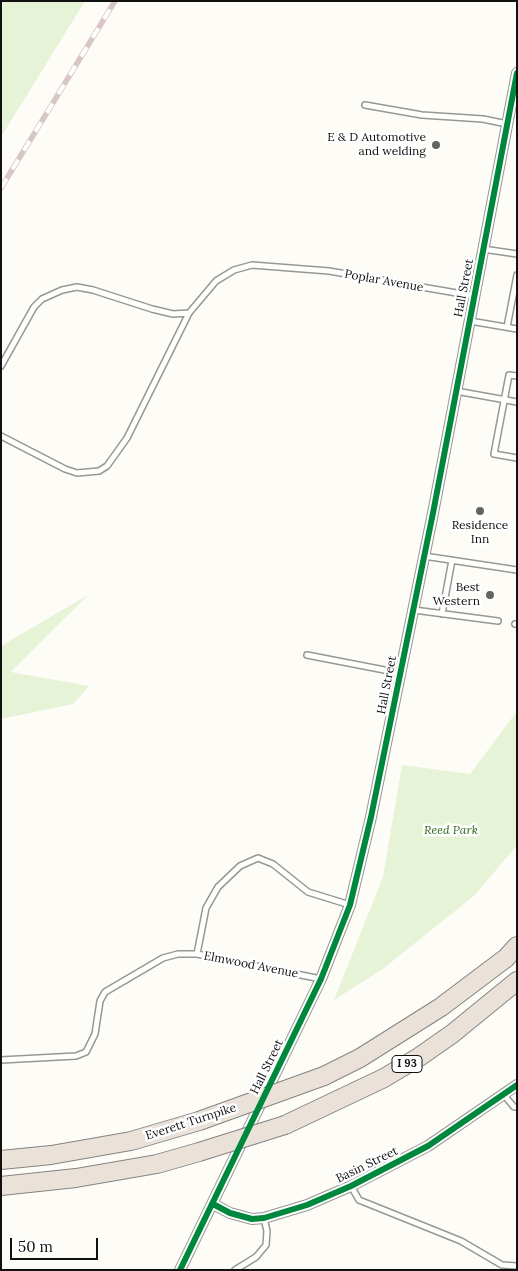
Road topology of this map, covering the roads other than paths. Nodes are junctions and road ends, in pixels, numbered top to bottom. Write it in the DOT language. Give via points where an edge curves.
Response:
graph roads {
  1 [pos="516,78"];
  2 [pos="365,105"];
  3 [pos="512,125"];
  4 [pos="483,249"];
  5 [pos="517,254"];
  6 [pos="517,275"];
  7 [pos="474,296"];
  8 [pos="189,313"];
  9 [pos="470,321"];
  10 [pos="507,327"];
  11 [pos="517,328"];
  12 [pos="1,366"];
  13 [pos="517,376"];
  14 [pos="456,391"];
  15 [pos="505,400"];
  16 [pos="517,402"];
  17 [pos="1,436"];
  18 [pos="517,458"];
  19 [pos="424,556"];
  20 [pos="452,560"];
  21 [pos="517,570"];
  22 [pos="413,610"];
  23 [pos="442,614"];
  24 [pos="498,621"];
  25 [pos="307,655"];
  26 [pos="401,673"];
  27 [pos="350,904"];
  28 [pos="517,942"];
  29 [pos="511,952"];
  30 [pos="197,954"];
  31 [pos="321,979"];
  32 [pos="517,981"];
  33 [pos="1,1060"];
  34 [pos="517,1085"];
  35 [pos="504,1095"];
  36 [pos="517,1107"];
  37 [pos="1,1160"];
  38 [pos="1,1186"];
  39 [pos="351,1186"];
  40 [pos="213,1204"];
  41 [pos="264,1218"];
  42 [pos="517,1266"];
  43 [pos="180,1270"];
  44 [pos="234,1270"];
  1 -- 3 [label="street, Hall Street"];
  2 -- 3 [label="lane"];
  3 -- 4 [label="street, Hall Street"];
  4 -- 5 [label="lane"];
  4 -- 7 [label="street, Hall Street"];
  6 -- 10 [label="lane"];
  7 -- 8 [label="lane, Poplar Avenue" via="329,271 252,265 234,270 216,281"];
  7 -- 9 [label="street, Hall Street"];
  8 -- 12 [label="lane" via="173,314 77,287 62,290 42,299 34,307"];
  8 -- 17 [label="lane, Poplar Avenue" via="127,438 103,468 89,474 77,473"];
  9 -- 10 [label="lane"];
  9 -- 14 [label="street, Hall Street"];
  10 -- 11 [label="lane"];
  13 -- 15 [label="lane" via="509,375"];
  14 -- 15 [label="lane"];
  14 -- 19 [label="street, Hall Street"];
  15 -- 16 [label="lane"];
  15 -- 18 [label="lane" via="494,454"];
  19 -- 20 [label="lane"];
  19 -- 22 [label="street, Hall Street"];
  20 -- 21 [label="lane"];
  20 -- 23 [label="lane"];
  22 -- 23 [label="lane"];
  22 -- 26 [label="street, Hall Street"];
  23 -- 24 [label="lane"];
  25 -- 26 [label="lane"];
  26 -- 27 [label="street, Hall Street" via="372,817"];
  27 -- 30 [label="lane, Elmwood Avenue" via="308,892 267,860 258,858 240,866 211,898"];
  27 -- 31 [label="street, Hall Street"];
  28 -- 29 [label="highway, Everett Turnpike"];
  29 -- 37 [label="highway, Everett Turnpike / I 93, bridge" via="441,1007 360,1058 324,1076 199,1121 131,1141"];
  30 -- 31 [label="lane, Elmwood Avenue"];
  30 -- 33 [label="lane" via="163,958 105,992 100,1001 95,1034 86,1052 76,1056"];
  31 -- 40 [label="street, Hall Street"];
  32 -- 38 [label="highway, I 93, bridge" via="419,1057 384,1078 285,1125 156,1164"];
  34 -- 35 [label="street, Basin Street"];
  35 -- 36 [label="lane"];
  35 -- 39 [label="street, Basin Street" via="428,1146"];
  39 -- 41 [label="street, Basin Street" via="307,1205"];
  39 -- 42 [label="lane" via="359,1200 461,1241 502,1265"];
  40 -- 41 [label="street, Basin Street" via="242,1217"];
  40 -- 43 [label="street, Hall Street"];
  41 -- 44 [label="lane" via="266,1245 256,1257"];
}
